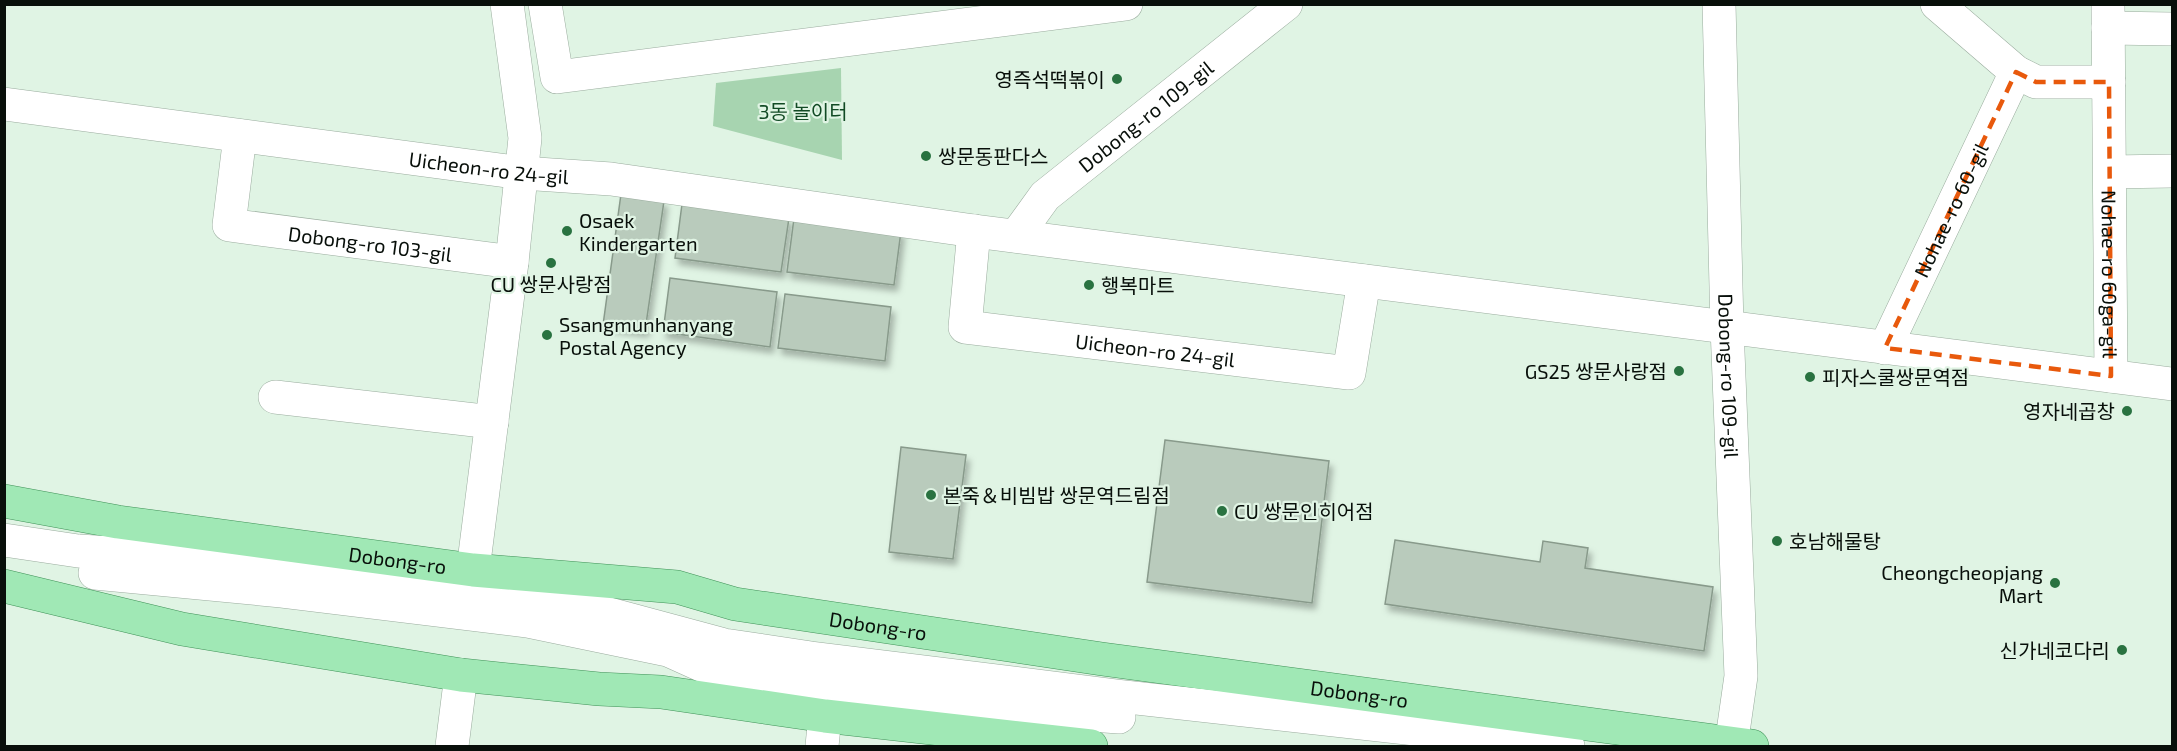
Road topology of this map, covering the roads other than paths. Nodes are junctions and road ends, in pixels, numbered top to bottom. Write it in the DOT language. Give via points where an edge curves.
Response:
graph roads {
  1 [pos="507,4"];
  2 [pos="545,4"];
  3 [pos="1126,4"];
  4 [pos="1286,4"];
  5 [pos="1719,4"];
  6 [pos="1937,4"];
  7 [pos="2108,16"];
  8 [pos="2172,29"];
  9 [pos="2016,72"];
  10 [pos="2109,82"];
  11 [pos="4,104"];
  12 [pos="240,136"];
  13 [pos="2172,171"];
  14 [pos="2111,172"];
  15 [pos="522,174"];
  16 [pos="974,231"];
  17 [pos="1016,236"];
  18 [pos="512,262"];
  19 [pos="1364,280"];
  20 [pos="1727,327"];
  21 [pos="1885,348"];
  22 [pos="2111,376"];
  23 [pos="2172,384"];
  24 [pos="275,397"];
  25 [pos="492,422"];
  26 [pos="4,501"];
  27 [pos="4,540"];
  28 [pos="4,559"];
  29 [pos="473,570"];
  30 [pos="4,586"];
  31 [pos="461,675"];
  32 [pos="824,731"];
  33 [pos="1738,745"];
  34 [pos="452,747"];
  35 [pos="1091,747"];
  36 [pos="1413,747"];
  37 [pos="1568,747"];
  1 -- 15 [label="street" via="525,138"];
  2 -- 3 [label="street" via="556,77"];
  4 -- 17 [label="street, Dobong-ro 109-gil" via="1045,196"];
  5 -- 20 [label="street, Dobong-ro 109-gil"];
  6 -- 9 [label="street"];
  7 -- 8 [label="street, Nohae-ro 60ga-gil"];
  7 -- 10 [label="street, Nohae-ro 60ga-gil"];
  9 -- 10 [label="street" via="2036,82"];
  9 -- 21 [label="street, Nohae-ro 60-gil"];
  10 -- 14 [label="street, Nohae-ro 60ga-gil"];
  11 -- 12 [label="street, Uicheon-ro 24-gil"];
  12 -- 15 [label="street, Uicheon-ro 24-gil"];
  12 -- 18 [label="street, Dobong-ro 103-gil" via="229,225"];
  13 -- 14 [label="street, Nohae-ro 60ga-gil"];
  14 -- 22 [label="street, Nohae-ro 60ga-gil"];
  15 -- 16 [label="street, Uicheon-ro 24-gil" via="611,179"];
  15 -- 18 [label="street"];
  16 -- 17 [label="street, Uicheon-ro 24-gil"];
  16 -- 19 [label="street, Uicheon-ro 24-gil" via="964,327 1349,373"];
  17 -- 19 [label="street, Uicheon-ro 24-gil"];
  18 -- 25 [label="street"];
  19 -- 20 [label="street, Uicheon-ro 24-gil"];
  20 -- 21 [label="street"];
  20 -- 33 [label="street, Dobong-ro 109-gil" via="1742,676"];
  21 -- 22 [label="street"];
  22 -- 23 [label="street"];
  24 -- 25 [label="street"];
  25 -- 29 [label="street"];
  26 -- 29 [label="main road, Dobong-ro" via="118,522"];
  27 -- 37 [label="street" via="553,600 724,645 811,658"];
  28 -- 36 [label="street" via="86,572 528,621 668,650 719,673 1037,711 1278,729"];
  29 -- 33 [label="main road, Dobong-ro" via="677,587 735,604 1102,659"];
  30 -- 31 [label="main road" via="182,629"];
  31 -- 32 [label="main road" via="661,692"];
  31 -- 34 [label="street"];
  32 -- 35 [label="main road"];
}
